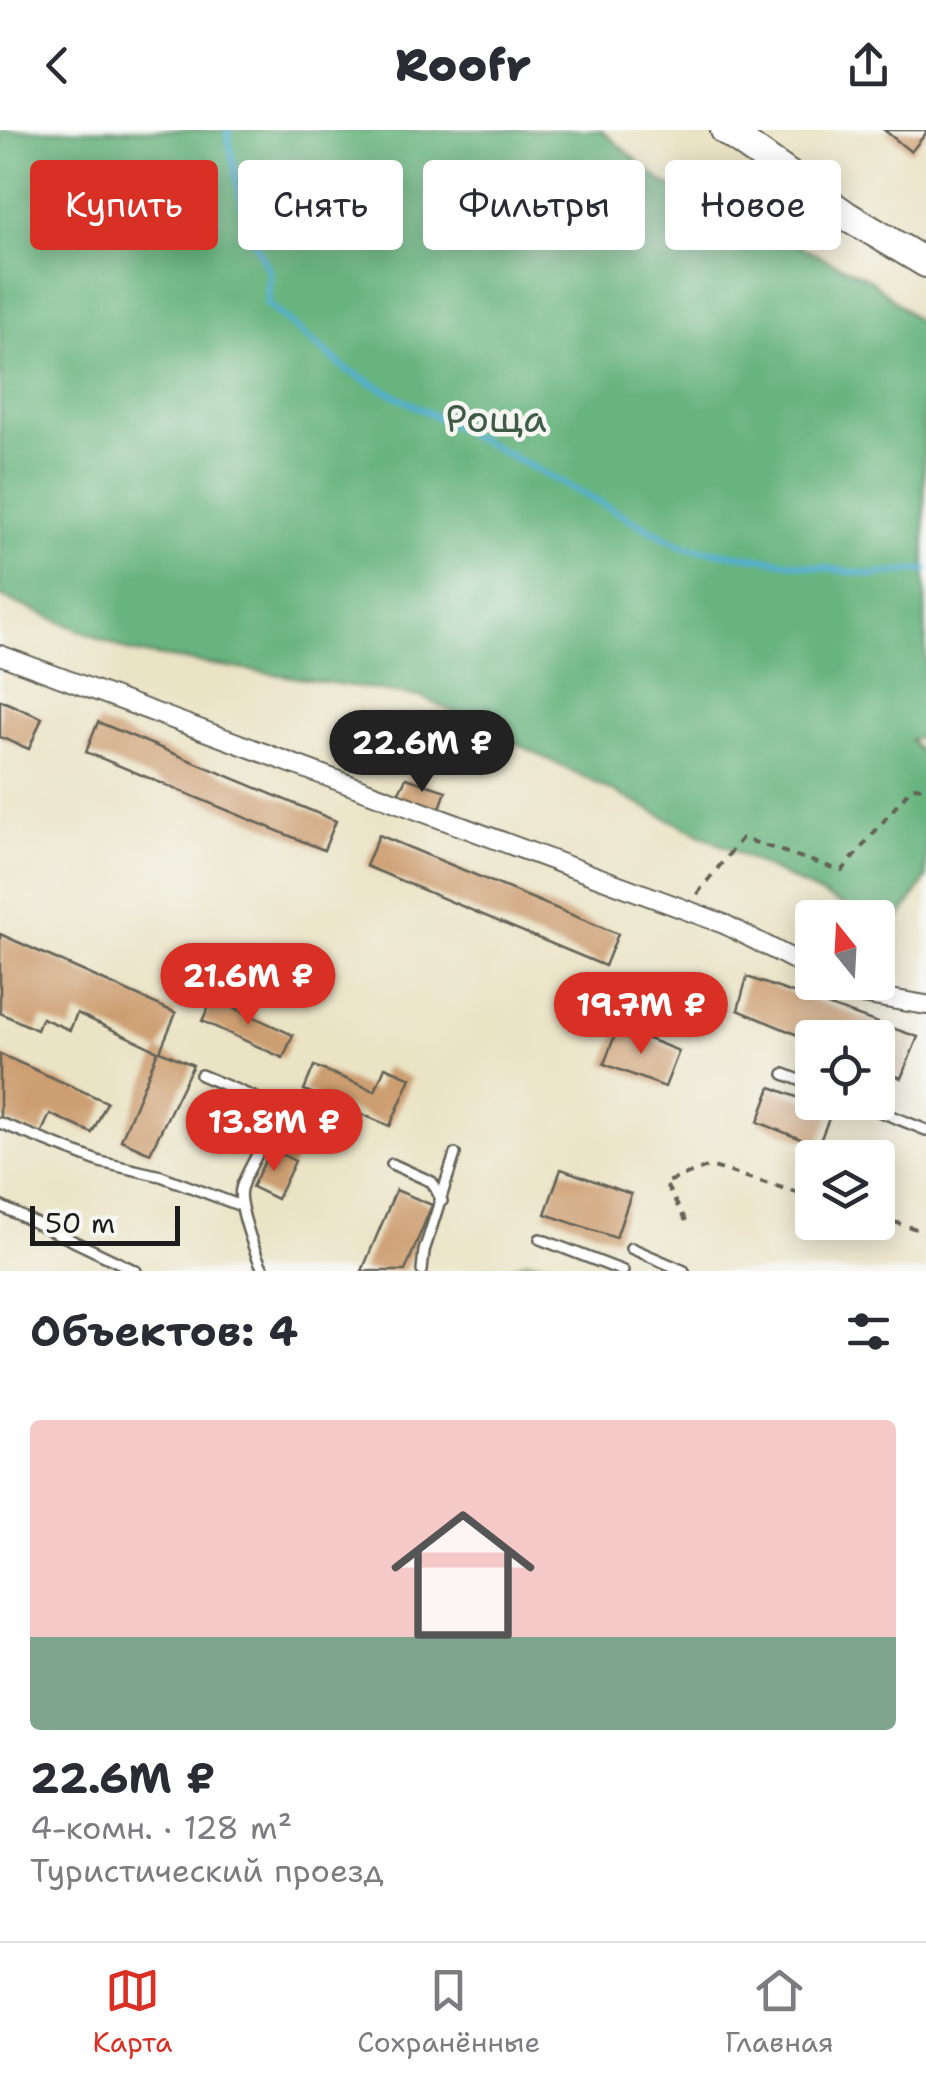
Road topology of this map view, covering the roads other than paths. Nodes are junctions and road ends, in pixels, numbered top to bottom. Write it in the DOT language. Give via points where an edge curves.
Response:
graph roads {
  1 [pos="725,130"];
  2 [pos="926,264"];
  3 [pos="0,656"];
  4 [pos="795,960"];
  5 [pos="895,1000"];
  6 [pos="926,1005"];
  7 [pos="784,1074"];
  8 [pos="201,1075"];
  9 [pos="795,1078"];
  10 [pos="895,1118"];
  11 [pos="0,1123"];
  12 [pos="926,1130"];
  13 [pos="455,1154"];
  14 [pos="392,1164"];
  15 [pos="442,1204"];
  16 [pos="0,1206"];
  17 [pos="241,1206"];
  18 [pos="540,1239"];
  19 [pos="632,1248"];
  20 [pos="136,1271"];
  21 [pos="264,1271"];
  22 [pos="422,1271"];
  23 [pos="623,1271"];
  24 [pos="684,1271"];
  1 -- 2 [label="main road"];
  3 -- 4 [label="street" via="724,924"];
  5 -- 6 [label="street"];
  7 -- 9 [label="lane"];
  8 -- 17 [label="lane" via="266,1106 265,1134 240,1190"];
  10 -- 12 [label="lane"];
  11 -- 17 [label="lane"];
  13 -- 15 [label="lane"];
  14 -- 15 [label="lane" via="432,1182"];
  15 -- 22 [label="lane"];
  16 -- 20 [label="lane"];
  17 -- 21 [label="lane"];
  18 -- 23 [label="lane"];
  19 -- 24 [label="lane"];
}
